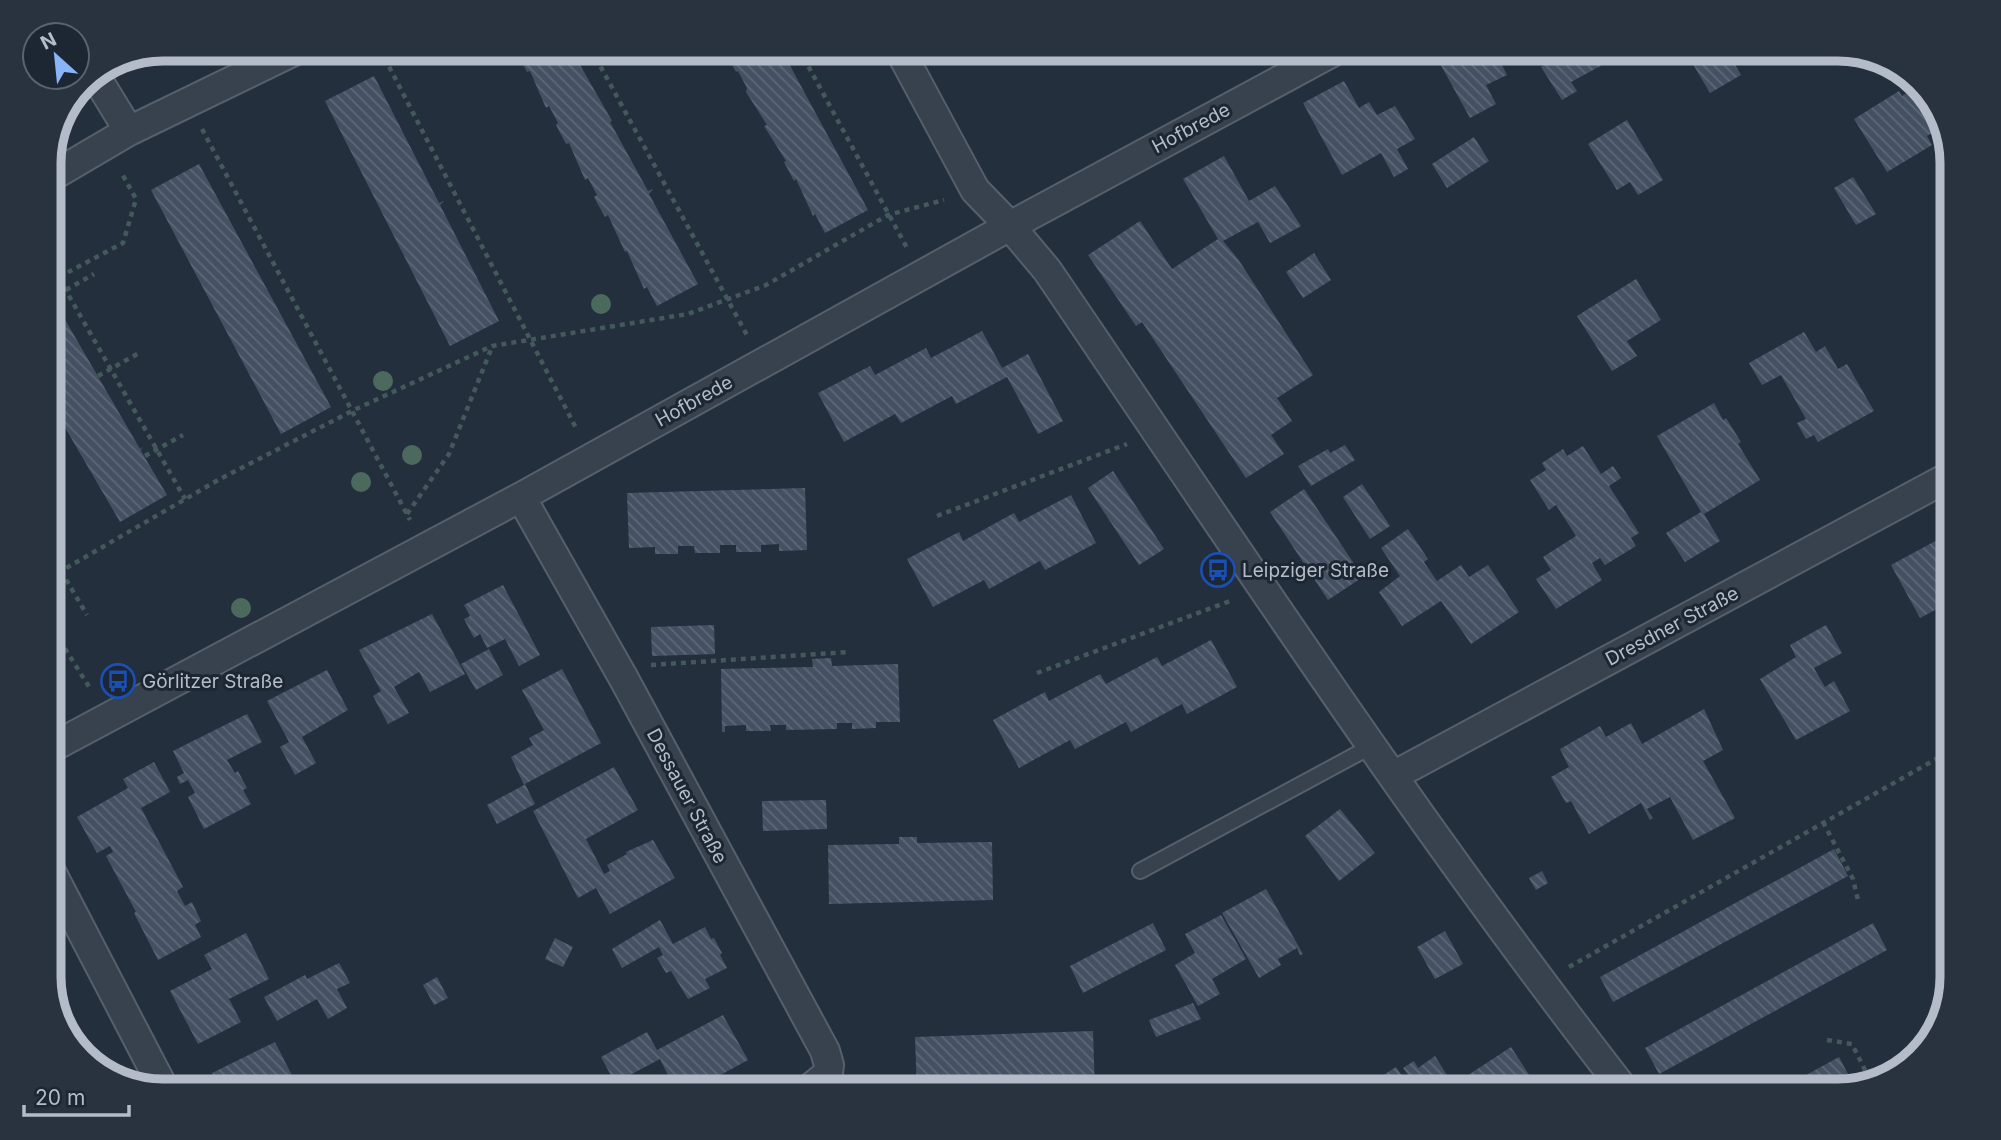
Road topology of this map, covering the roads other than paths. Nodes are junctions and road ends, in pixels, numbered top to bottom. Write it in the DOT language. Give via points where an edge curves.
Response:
graph roads {
  1 [pos="274,61"];
  2 [pos="905,61"];
  3 [pos="1316,61"];
  4 [pos="99,84"];
  5 [pos="118,138"];
  6 [pos="61,171"];
  7 [pos="1010,226"];
  8 [pos="1940,481"];
  9 [pos="521,497"];
  10 [pos="61,743"];
  11 [pos="1372,746"];
  12 [pos="1393,776"];
  13 [pos="1140,871"];
  14 [pos="61,891"];
  15 [pos="159,1079"];
  16 [pos="821,1079"];
  17 [pos="1616,1079"];
  1 -- 5 [label="street"];
  2 -- 7 [label="street" via="975,190"];
  3 -- 7 [label="street, Hofbrede"];
  4 -- 5 [label="street"];
  5 -- 6 [label="street"];
  7 -- 9 [label="street, Hofbrede"];
  7 -- 11 [label="street" via="1047,270"];
  8 -- 12 [label="street, Dresdner Straße"];
  9 -- 10 [label="street, Hofbrede"];
  9 -- 16 [label="street, Dessauer Straße" via="825,1051 828,1073"];
  11 -- 12 [label="street"];
  11 -- 13 [label="lane"];
  12 -- 17 [label="street"];
  14 -- 15 [label="street"];
}
